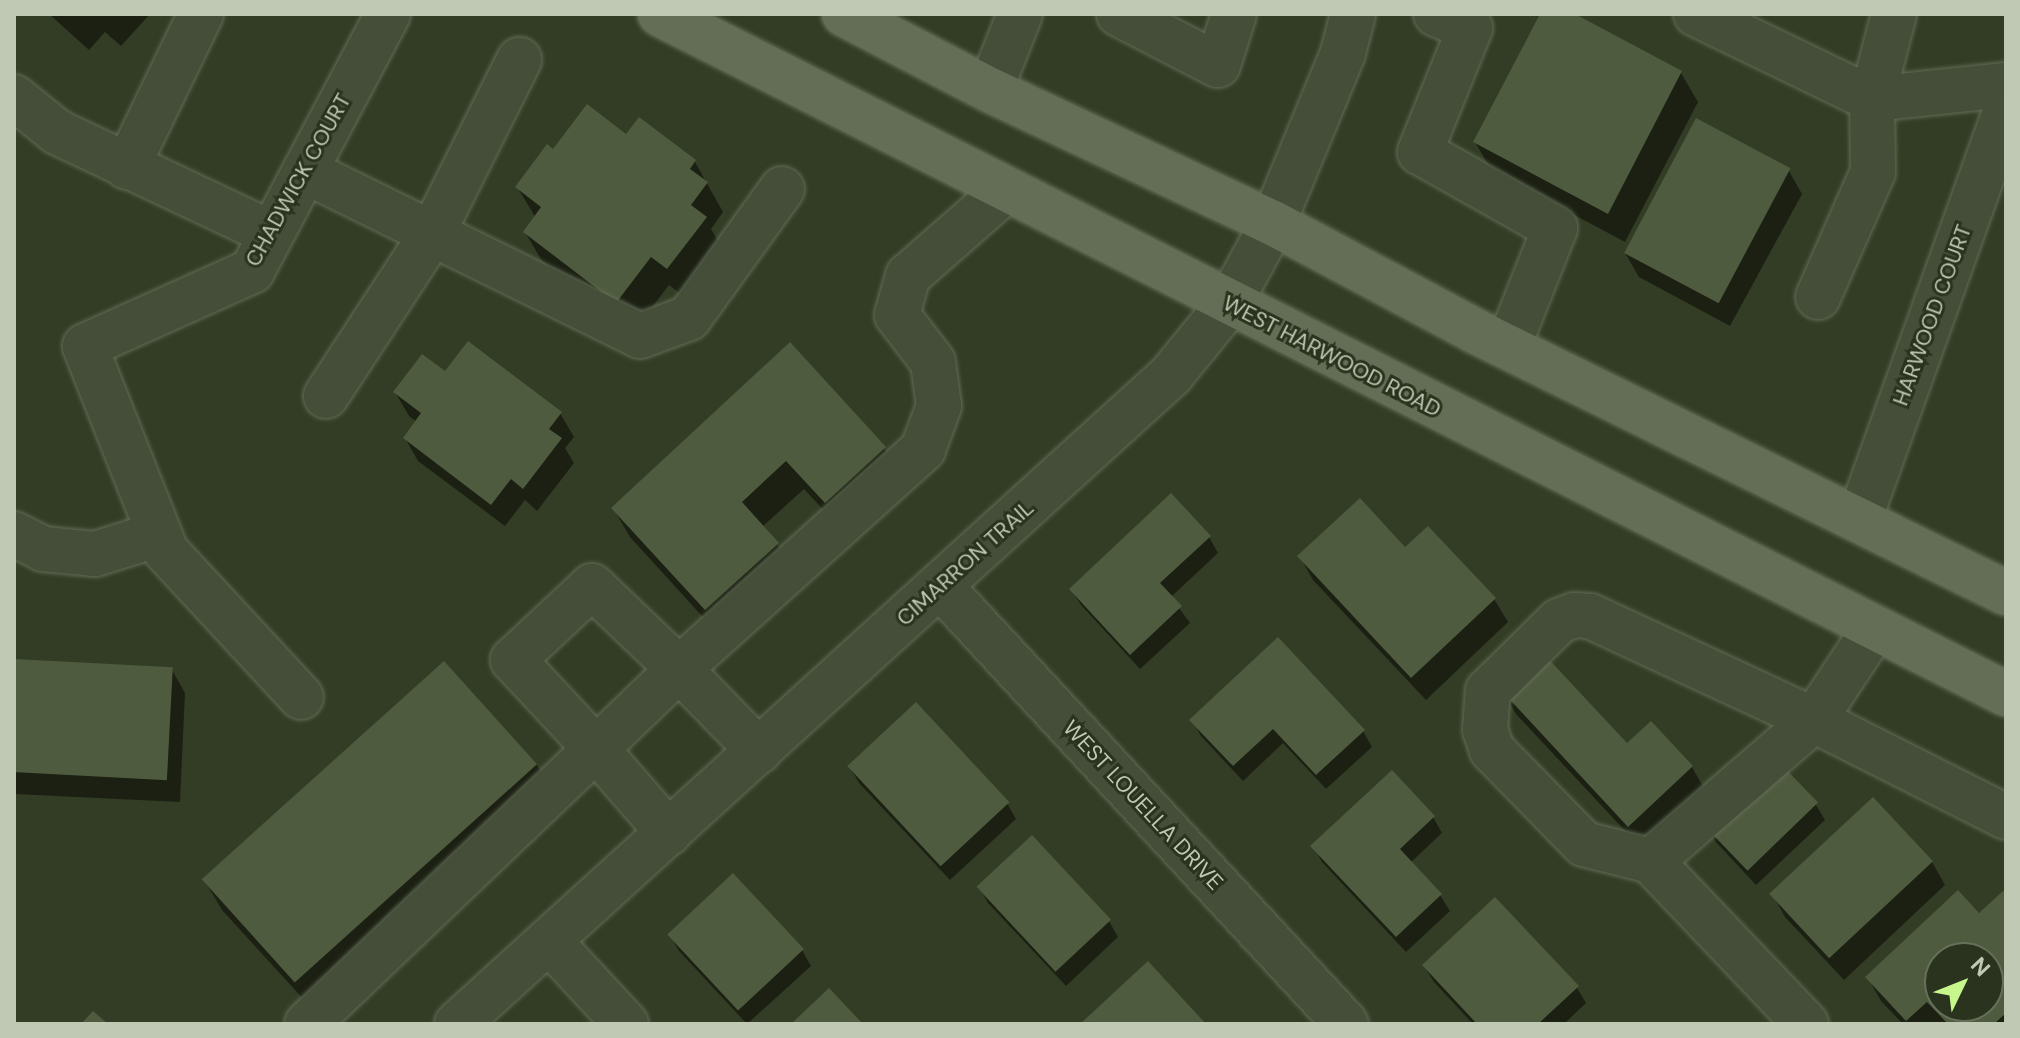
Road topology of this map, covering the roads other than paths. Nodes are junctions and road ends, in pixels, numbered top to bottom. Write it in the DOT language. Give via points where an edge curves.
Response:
graph roads {
  1 [pos="201,14"];
  2 [pos="388,14"];
  3 [pos="660,14"];
  4 [pos="844,14"];
  5 [pos="1020,14"];
  6 [pos="1119,14"];
  7 [pos="1234,14"];
  8 [pos="1353,14"];
  9 [pos="1436,14"];
  10 [pos="1696,14"];
  11 [pos="1894,14"];
  12 [pos="519,60"];
  13 [pos="2006,85"];
  14 [pos="990,90"];
  15 [pos="1872,99"];
  16 [pos="15,101"];
  17 [pos="2006,109"];
  18 [pos="127,167"];
  19 [pos="305,171"];
  20 [pos="782,189"];
  21 [pos="1006,190"];
  22 [pos="1273,223"];
  23 [pos="271,233"];
  24 [pos="432,234"];
  25 [pos="1818,297"];
  26 [pos="1229,304"];
  27 [pos="1508,347"];
  28 [pos="326,396"];
  29 [pos="1859,520"];
  30 [pos="14,534"];
  31 [pos="159,534"];
  32 [pos="940,586"];
  33 [pos="2006,593"];
  34 [pos="1875,628"];
  35 [pos="679,669"];
  36 [pos="2006,694"];
  37 [pos="301,697"];
  38 [pos="1814,720"];
  39 [pos="596,749"];
  40 [pos="759,751"];
  41 [pos="2006,817"];
  42 [pos="669,833"];
  43 [pos="1651,861"];
  44 [pos="550,942"];
  45 [pos="307,1024"];
  46 [pos="457,1024"];
  47 [pos="626,1024"];
  48 [pos="1346,1024"];
  49 [pos="1806,1024"];
  1 -- 18 [label="street"];
  2 -- 19 [label="street, CHADWICK COURT"];
  3 -- 21 [label="main road, WEST HARWOOD ROAD"];
  4 -- 14 [label="main road"];
  5 -- 14 [label="street"];
  6 -- 7 [label="street" via="1218,65"];
  8 -- 22 [label="street, CIMARRON TRAIL" via="1343,53"];
  9 -- 27 [label="street" via="1470,28 1420,152 1555,228"];
  10 -- 15 [label="street"];
  11 -- 15 [label="street"];
  12 -- 24 [label="street"];
  13 -- 15 [label="street"];
  14 -- 22 [label="main road"];
  15 -- 25 [label="street" via="1873,172"];
  16 -- 18 [label="street" via="57,132"];
  17 -- 29 [label="street, HARWOOD COURT"];
  18 -- 23 [label="street"];
  19 -- 23 [label="street, CHADWICK COURT"];
  19 -- 24 [label="street"];
  20 -- 24 [label="street" via="689,318 640,336"];
  21 -- 26 [label="main road, WEST HARWOOD ROAD"];
  21 -- 35 [label="street" via="908,276 897,315 933,362 939,406 923,449"];
  22 -- 26 [label="street, CIMARRON TRAIL"];
  22 -- 27 [label="main road"];
  23 -- 31 [label="street, CHADWICK COURT" via="252,271 85,346"];
  24 -- 28 [label="street"];
  26 -- 32 [label="street, CIMARRON TRAIL" via="1171,375"];
  26 -- 34 [label="main road, WEST HARWOOD ROAD"];
  27 -- 29 [label="main road"];
  29 -- 33 [label="main road"];
  30 -- 31 [label="street" via="43,549 95,554"];
  31 -- 37 [label="street" via="166,551"];
  32 -- 40 [label="street, CIMARRON TRAIL"];
  32 -- 48 [label="street, WEST LOUELLA DRIVE"];
  34 -- 36 [label="main road, WEST HARWOOD ROAD"];
  34 -- 38 [label="street"];
  35 -- 39 [label="street"];
  35 -- 39 [label="street" via="592,586 513,660"];
  35 -- 40 [label="street"];
  38 -- 41 [label="street"];
  38 -- 43 [label="street"];
  38 -- 43 [label="street" via="1590,616 1559,621 1488,691 1485,730 1492,750 1584,844"];
  39 -- 42 [label="street"];
  39 -- 45 [label="street"];
  40 -- 42 [label="street, CIMARRON TRAIL"];
  42 -- 44 [label="street, CIMARRON TRAIL"];
  43 -- 49 [label="street"];
  44 -- 46 [label="street, CIMARRON TRAIL"];
  44 -- 47 [label="street"];
}
